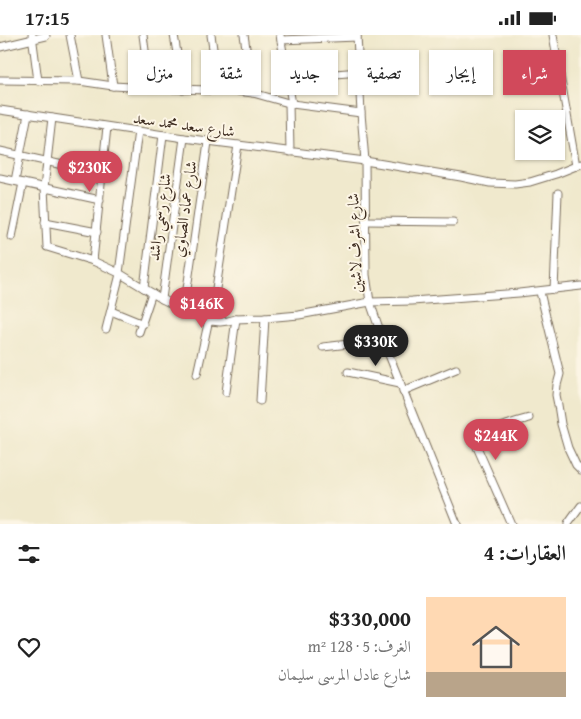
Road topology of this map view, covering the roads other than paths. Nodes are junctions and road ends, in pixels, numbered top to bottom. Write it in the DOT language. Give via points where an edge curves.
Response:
graph roads {
  1 [pos="70,35"];
  2 [pos="106,35"];
  3 [pos="143,35"];
  4 [pos="174,35"];
  5 [pos="211,35"];
  6 [pos="244,35"];
  7 [pos="553,35"];
  8 [pos="46,36"];
  9 [pos="357,36"];
  10 [pos="33,37"];
  11 [pos="281,38"];
  12 [pos="0,47"];
  13 [pos="145,50"];
  14 [pos="176,50"];
  15 [pos="213,50"];
  16 [pos="246,50"];
  17 [pos="358,50"];
  18 [pos="0,80"];
  19 [pos="38,81"];
  20 [pos="79,81"];
  21 [pos="113,86"];
  22 [pos="128,87"];
  23 [pos="260,95"];
  24 [pos="289,95"];
  25 [pos="360,95"];
  26 [pos="290,103"];
  27 [pos="0,110"];
  28 [pos="361,113"];
  29 [pos="28,114"];
  30 [pos="52,118"];
  31 [pos="107,127"];
  32 [pos="138,131"];
  33 [pos="163,135"];
  34 [pos="184,139"];
  35 [pos="208,141"];
  36 [pos="238,145"];
  37 [pos="0,151"];
  38 [pos="290,152"];
  39 [pos="20,155"];
  40 [pos="47,161"];
  41 [pos="365,161"];
  42 [pos="578,165"];
  43 [pos="103,173"];
  44 [pos="0,178"];
  45 [pos="19,182"];
  46 [pos="44,188"];
  47 [pos="558,193"];
  48 [pos="100,200"];
  49 [pos="366,221"];
  50 [pos="45,222"];
  51 [pos="453,222"];
  52 [pos="97,232"];
  53 [pos="12,237"];
  54 [pos="93,261"];
  55 [pos="120,274"];
  56 [pos="581,286"];
  57 [pos="144,288"];
  58 [pos="554,290"];
  59 [pos="540,292"];
  60 [pos="152,293"];
  61 [pos="162,299"];
  62 [pos="370,302"];
  63 [pos="184,310"];
  64 [pos="111,311"];
  65 [pos="265,318"];
  66 [pos="236,319"];
  67 [pos="210,320"];
  68 [pos="143,324"];
  69 [pos="106,329"];
  70 [pos="139,332"];
  71 [pos="383,340"];
  72 [pos="322,347"];
  73 [pos="456,369"];
  74 [pos="348,372"];
  75 [pos="197,374"];
  76 [pos="400,383"];
  77 [pos="403,391"];
  78 [pos="226,392"];
  79 [pos="260,401"];
  80 [pos="528,418"];
  81 [pos="581,470"];
  82 [pos="581,506"];
  83 [pos="457,524"];
  84 [pos="511,524"];
  85 [pos="568,524"];
  1 -- 20 [label="street"];
  2 -- 21 [label="street"];
  3 -- 13 [label="street"];
  4 -- 14 [label="street"];
  5 -- 15 [label="street"];
  6 -- 16 [label="street"];
  7 -- 42 [label="street"];
  8 -- 10 [label="street"];
  9 -- 11 [label="street"];
  9 -- 17 [label="street, شارع اشرف لاشين"];
  10 -- 12 [label="street"];
  10 -- 19 [label="street"];
  18 -- 19 [label="street"];
  19 -- 20 [label="street"];
  20 -- 21 [label="street"];
  21 -- 22 [label="street"];
  23 -- 26 [label="street"];
  24 -- 26 [label="street"];
  25 -- 28 [label="street, شارع اشرف لاشين"];
  26 -- 28 [label="street"];
  26 -- 38 [label="street"];
  27 -- 29 [label="street, شارع سعد محمد سعد"];
  28 -- 41 [label="street, شارع اشرف لاشين"];
  29 -- 30 [label="street, شارع سعد محمد سعد"];
  29 -- 39 [label="street"];
  30 -- 31 [label="street, شارع سعد محمد سعد"];
  30 -- 40 [label="street"];
  31 -- 32 [label="street, شارع سعد محمد سعد"];
  31 -- 43 [label="street"];
  32 -- 33 [label="street, شارع سعد محمد سعد"];
  32 -- 55 [label="street"];
  33 -- 34 [label="street, شارع سعد محمد سعد"];
  33 -- 57 [label="street"];
  34 -- 35 [label="street, شارع سعد محمد سعد"];
  34 -- 61 [label="street, شارع رسمي راشد"];
  35 -- 36 [label="street, شارع سعد محمد سعد"];
  35 -- 63 [label="street, شارع عماد الصاوي"];
  36 -- 38 [label="street, شارع سعد محمد سعد"];
  36 -- 67 [label="street"];
  37 -- 39 [label="street"];
  38 -- 41 [label="street, شارع سعد محمد سعد"];
  39 -- 40 [label="street"];
  39 -- 45 [label="street"];
  40 -- 43 [label="street"];
  40 -- 46 [label="street"];
  41 -- 42 [label="street, شارع سعد محمد سعد" via="515,185"];
  41 -- 49 [label="street, شارع اشرف لاشين"];
  43 -- 48 [label="street"];
  44 -- 45 [label="street"];
  45 -- 46 [label="street"];
  45 -- 53 [label="street"];
  46 -- 48 [label="street"];
  46 -- 50 [label="street"];
  47 -- 58 [label="street"];
  48 -- 52 [label="street"];
  49 -- 51 [label="street"];
  49 -- 62 [label="street, شارع اشرف لاشين" via="366,275"];
  50 -- 52 [label="street"];
  50 -- 54 [label="street" via="46,245 49,248"];
  52 -- 54 [label="street"];
  54 -- 55 [label="street"];
  55 -- 57 [label="street"];
  55 -- 64 [label="street"];
  56 -- 58 [label="street"];
  57 -- 60 [label="street"];
  58 -- 59 [label="street"];
  59 -- 62 [label="street"];
  59 -- 81 [label="street" via="560,374 556,395 561,425 568,448"];
  60 -- 61 [label="street"];
  60 -- 68 [label="street"];
  61 -- 63 [label="street"];
  62 -- 65 [label="street"];
  62 -- 71 [label="street, شارع اشرف لاشين"];
  63 -- 67 [label="street"];
  64 -- 68 [label="street"];
  64 -- 69 [label="street"];
  65 -- 66 [label="street"];
  65 -- 79 [label="street"];
  66 -- 67 [label="street"];
  66 -- 78 [label="street"];
  67 -- 75 [label="street"];
  68 -- 70 [label="street"];
  71 -- 72 [label="street"];
  71 -- 76 [label="street, شارع اشرف لاشين"];
  73 -- 77 [label="street"];
  74 -- 76 [label="street"];
  76 -- 77 [label="street, شارع اشرف لاشين"];
  77 -- 83 [label="street, شارع اشرف لاشين"];
  80 -- 84 [label="street" via="486,435 477,442"];
  82 -- 85 [label="street"];
}
